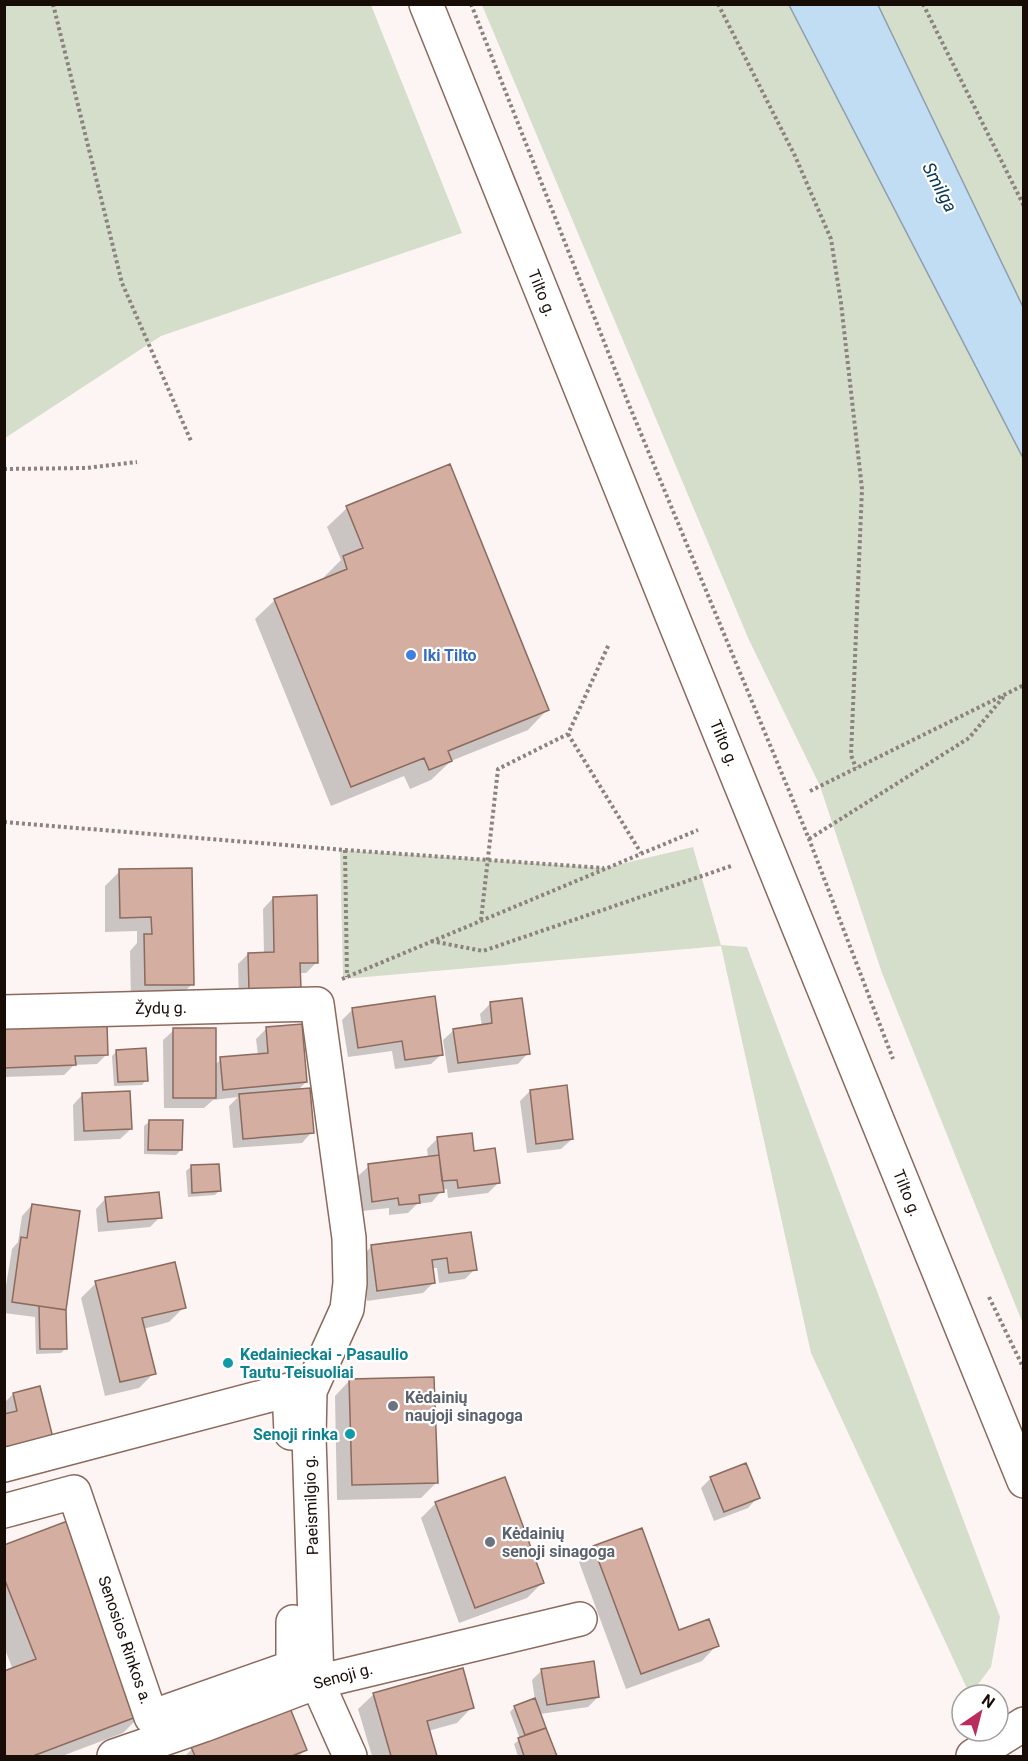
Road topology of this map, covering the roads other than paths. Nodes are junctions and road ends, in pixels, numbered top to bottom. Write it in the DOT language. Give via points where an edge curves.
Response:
graph roads {
  1 [pos="426,4"];
  2 [pos="317,1004"];
  3 [pos="4,1012"];
  4 [pos="4,1465"];
  5 [pos="1023,1481"];
  6 [pos="4,1511"];
  7 [pos="580,1619"];
  8 [pos="317,1682"];
  9 [pos="1023,1724"];
  10 [pos="118,1756"];
  11 [pos="350,1756"];
  12 [pos="973,1756"];
  1 -- 5 [label="street, Tilto g."];
  2 -- 3 [label="street, Žydų g."];
  2 -- 8 [label="street, Paeismilgio g." via="349,1238 350,1283 346,1309 310,1392"];
  4 -- 6 [label="street, Senosios Rinkos a." via="289,1390 293,1667 151,1717 74,1492"];
  7 -- 8 [label="street, Senoji g."];
  8 -- 10 [label="street, Senoji g."];
  8 -- 11 [label="street, Paeismilgio g."];
  9 -- 12 [label="street"];
}
